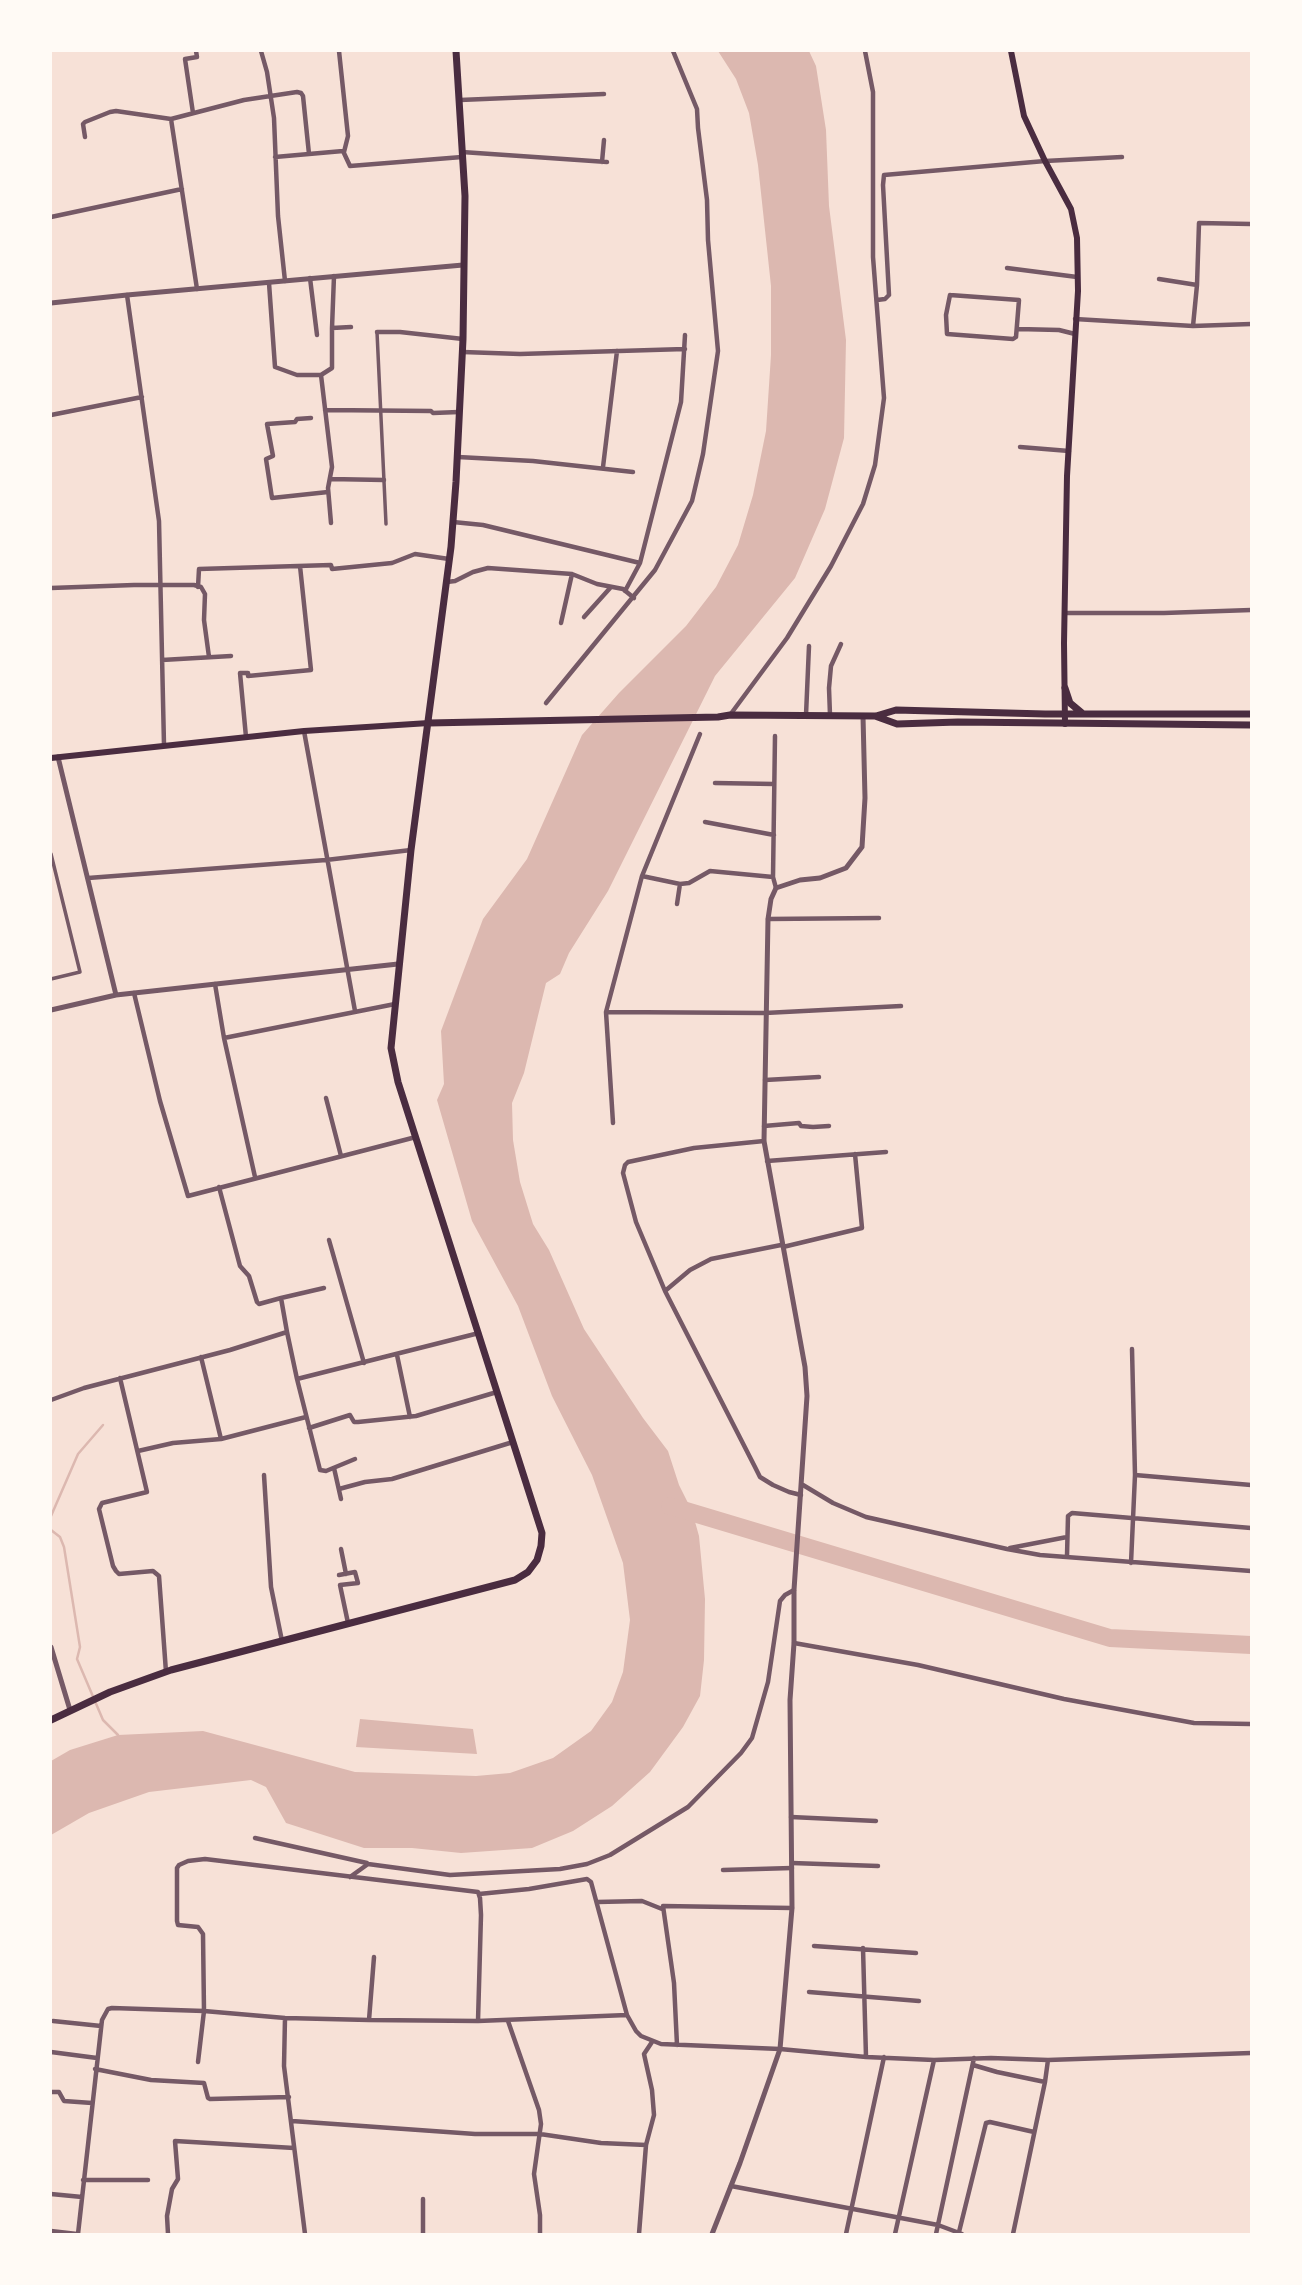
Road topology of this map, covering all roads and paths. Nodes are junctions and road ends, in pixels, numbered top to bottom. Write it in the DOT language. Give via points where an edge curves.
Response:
graph roads {
  1 [pos="196,51"];
  2 [pos="261,51"];
  3 [pos="339,51"];
  4 [pos="456,51"];
  5 [pos="673,51"];
  6 [pos="865,51"];
  7 [pos="1011,51"];
  8 [pos="604,94"];
  9 [pos="272,96"];
  10 [pos="460,100"];
  11 [pos="193,113"];
  12 [pos="171,118"];
  13 [pos="85,137"];
  14 [pos="604,140"];
  15 [pos="344,152"];
  16 [pos="309,154"];
  17 [pos="462,155"];
  18 [pos="275,157"];
  19 [pos="1122,157"];
  20 [pos="1045,161"];
  21 [pos="182,190"];
  22 [pos="51,217"];
  23 [pos="1251,224"];
  24 [pos="463,265"];
  25 [pos="1007,268"];
  26 [pos="334,276"];
  27 [pos="1077,277"];
  28 [pos="310,278"];
  29 [pos="1159,279"];
  30 [pos="285,281"];
  31 [pos="269,283"];
  32 [pos="1197,285"];
  33 [pos="197,289"];
  34 [pos="127,295"];
  35 [pos="877,300"];
  36 [pos="51,303"];
  37 [pos="1075,319"];
  38 [pos="1251,324"];
  39 [pos="1193,326"];
  40 [pos="351,327"];
  41 [pos="332,328"];
  42 [pos="1017,329"];
  43 [pos="377,332"];
  44 [pos="1075,334"];
  45 [pos="317,335"];
  46 [pos="685,335"];
  47 [pos="463,339"];
  48 [pos="685,349"];
  49 [pos="617,351"];
  50 [pos="462,352"];
  51 [pos="321,375"];
  52 [pos="142,397"];
  53 [pos="325,410"];
  54 [pos="380,411"];
  55 [pos="459,412"];
  56 [pos="51,415"];
  57 [pos="311,418"];
  58 [pos="1020,447"];
  59 [pos="1069,451"];
  60 [pos="457,457"];
  61 [pos="603,467"];
  62 [pos="633,472"];
  63 [pos="330,479"];
  64 [pos="384,480"];
  65 [pos="328,492"];
  66 [pos="452,522"];
  67 [pos="331,523"];
  68 [pos="386,524"];
  69 [pos="450,559"];
  70 [pos="640,563"];
  71 [pos="300,566"];
  72 [pos="572,574"];
  73 [pos="447,582"];
  74 [pos="160,586"];
  75 [pos="612,586"];
  76 [pos="198,587"];
  77 [pos="51,589"];
  78 [pos="625,591"];
  79 [pos="634,598"];
  80 [pos="1251,610"];
  81 [pos="1064,613"];
  82 [pos="584,617"];
  83 [pos="562,623"];
  84 [pos="841,644"];
  85 [pos="809,646"];
  86 [pos="231,656"];
  87 [pos="208,657"];
  88 [pos="162,660"];
  89 [pos="1065,688"];
  90 [pos="546,703"];
  91 [pos="1065,713"];
  92 [pos="1084,713"];
  93 [pos="1251,714"];
  94 [pos="730,715"];
  95 [pos="806,716"];
  96 [pos="831,716"];
  97 [pos="863,716"];
  98 [pos="875,716"];
  99 [pos="433,723"];
  100 [pos="1065,724"];
  101 [pos="1251,725"];
  102 [pos="304,731"];
  103 [pos="700,734"];
  104 [pos="775,736"];
  105 [pos="246,737"];
  106 [pos="164,745"];
  107 [pos="54,757"];
  108 [pos="715,783"];
  109 [pos="775,784"];
  110 [pos="705,822"];
  111 [pos="774,835"];
  112 [pos="411,850"];
  113 [pos="51,854"];
  114 [pos="326,860"];
  115 [pos="642,876"];
  116 [pos="773,877"];
  117 [pos="88,878"];
  118 [pos="680,884"];
  119 [pos="776,888"];
  120 [pos="677,904"];
  121 [pos="878,918"];
  122 [pos="768,919"];
  123 [pos="398,964"];
  124 [pos="347,968"];
  125 [pos="51,979"];
  126 [pos="215,984"];
  127 [pos="134,993"];
  128 [pos="116,995"];
  129 [pos="395,1004"];
  130 [pos="901,1006"];
  131 [pos="51,1010"];
  132 [pos="355,1011"];
  133 [pos="606,1012"];
  134 [pos="765,1013"];
  135 [pos="225,1038"];
  136 [pos="819,1077"];
  137 [pos="764,1080"];
  138 [pos="326,1098"];
  139 [pos="613,1123"];
  140 [pos="764,1126"];
  141 [pos="829,1126"];
  142 [pos="417,1137"];
  143 [pos="764,1141"];
  144 [pos="886,1152"];
  145 [pos="855,1154"];
  146 [pos="341,1156"];
  147 [pos="766,1161"];
  148 [pos="256,1177"];
  149 [pos="219,1187"];
  150 [pos="329,1240"];
  151 [pos="781,1246"];
  152 [pos="324,1288"];
  153 [pos="665,1291"];
  154 [pos="281,1298"];
  155 [pos="287,1332"];
  156 [pos="479,1333"];
  157 [pos="1132,1349"];
  158 [pos="397,1355"];
  159 [pos="201,1357"];
  160 [pos="365,1364"];
  161 [pos="120,1378"];
  162 [pos="298,1379"];
  163 [pos="498,1391"];
  164 [pos="51,1400"];
  165 [pos="306,1417"];
  166 [pos="410,1417"];
  167 [pos="309,1428"];
  168 [pos="221,1439"];
  169 [pos="513,1442"];
  170 [pos="138,1451"];
  171 [pos="355,1460"];
  172 [pos="334,1468"];
  173 [pos="264,1475"];
  174 [pos="1135,1475"];
  175 [pos="803,1485"];
  176 [pos="1251,1485"];
  177 [pos="339,1489"];
  178 [pos="801,1495"];
  179 [pos="341,1499"];
  180 [pos="1133,1517"];
  181 [pos="1251,1528"];
  182 [pos="1067,1537"];
  183 [pos="341,1549"];
  184 [pos="1007,1549"];
  185 [pos="1068,1556"];
  186 [pos="1131,1563"];
  187 [pos="1251,1571"];
  188 [pos="346,1573"];
  189 [pos="339,1575"];
  190 [pos="794,1589"];
  191 [pos="349,1624"];
  192 [pos="282,1641"];
  193 [pos="794,1643"];
  194 [pos="51,1647"];
  195 [pos="166,1672"];
  196 [pos="70,1710"];
  197 [pos="51,1720"];
  198 [pos="1251,1724"];
  199 [pos="792,1817"];
  200 [pos="876,1821"];
  201 [pos="255,1838"];
  202 [pos="368,1864"];
  203 [pos="792,1866"];
  204 [pos="878,1866"];
  205 [pos="723,1870"];
  206 [pos="349,1878"];
  207 [pos="479,1894"];
  208 [pos="597,1902"];
  209 [pos="792,1908"];
  210 [pos="662,1909"];
  211 [pos="814,1946"];
  212 [pos="863,1948"];
  213 [pos="916,1953"];
  214 [pos="374,1957"];
  215 [pos="809,1992"];
  216 [pos="865,1997"];
  217 [pos="919,2001"];
  218 [pos="204,2011"];
  219 [pos="627,2015"];
  220 [pos="285,2018"];
  221 [pos="369,2020"];
  222 [pos="53,2021"];
  223 [pos="478,2021"];
  224 [pos="508,2021"];
  225 [pos="101,2026"];
  226 [pos="652,2042"];
  227 [pos="677,2046"];
  228 [pos="780,2049"];
  229 [pos="51,2052"];
  230 [pos="1251,2053"];
  231 [pos="866,2057"];
  232 [pos="884,2057"];
  233 [pos="97,2058"];
  234 [pos="934,2060"];
  235 [pos="1048,2060"];
  236 [pos="974,2061"];
  237 [pos="198,2062"];
  238 [pos="95,2069"];
  239 [pos="1045,2082"];
  240 [pos="51,2092"];
  241 [pos="289,2097"];
  242 [pos="92,2103"];
  243 [pos="292,2121"];
  244 [pos="1034,2132"];
  245 [pos="540,2134"];
  246 [pos="646,2145"];
  247 [pos="294,2148"];
  248 [pos="83,2180"];
  249 [pos="148,2180"];
  250 [pos="731,2186"];
  251 [pos="51,2194"];
  252 [pos="82,2197"];
  253 [pos="423,2199"];
  254 [pos="851,2209"];
  255 [pos="898,2217"];
  256 [pos="938,2225"];
  257 [pos="51,2231"];
  258 [pos="961,2233"];
  259 [pos="78,2234"];
  260 [pos="168,2234"];
  261 [pos="306,2234"];
  262 [pos="423,2234"];
  263 [pos="540,2234"];
  264 [pos="639,2234"];
  265 [pos="712,2234"];
  266 [pos="846,2234"];
  267 [pos="894,2234"];
  268 [pos="936,2234"];
  269 [pos="1013,2234"];
  1 -- 11 [label="street" via="197,57 185,59"];
  2 -- 9 [label="street"];
  3 -- 15 [label="street" via="348,136"];
  4 -- 10 [label="highway"];
  5 -- 79 [label="street" via="697,109 718,351 692,500"];
  6 -- 35 [label="street" via="873,92"];
  7 -- 20 [label="main road" via="1020,104"];
  8 -- 10 [label="street"];
  9 -- 11 [label="street"];
  9 -- 16 [label="street" via="301,93"];
  9 -- 18 [label="street"];
  10 -- 17 [label="highway"];
  11 -- 12 [label="street"];
  12 -- 13 [label="street" via="110,112 85,122"];
  12 -- 21 [label="street"];
  14 -- 17 [label="street" via="604,162"];
  15 -- 16 [label="street"];
  15 -- 17 [label="street" via="350,166"];
  16 -- 18 [label="street"];
  17 -- 24 [label="highway"];
  18 -- 30 [label="street"];
  19 -- 20 [label="street"];
  20 -- 27 [label="main road" via="1071,209"];
  20 -- 35 [label="street" via="884,175 889,295"];
  21 -- 22 [label="street"];
  21 -- 33 [label="street"];
  23 -- 32 [label="street" via="1199,223"];
  24 -- 26 [label="street"];
  24 -- 47 [label="highway"];
  25 -- 27 [label="street"];
  26 -- 28 [label="street"];
  26 -- 41 [label="street"];
  27 -- 37 [label="main road"];
  28 -- 30 [label="street"];
  28 -- 45 [label="street"];
  29 -- 32 [label="street"];
  30 -- 31 [label="street"];
  31 -- 33 [label="street"];
  31 -- 51 [label="street" via="275,367 297,375"];
  32 -- 39 [label="street"];
  33 -- 34 [label="street"];
  34 -- 36 [label="street"];
  34 -- 52 [label="street"];
  35 -- 94 [label="street" via="884,398 870,485 813,597"];
  37 -- 39 [label="street"];
  37 -- 44 [label="main road"];
  38 -- 39 [label="street"];
  40 -- 41 [label="street"];
  41 -- 51 [label="street" via="332,368"];
  42 -- 42 [label="street" via="1013,339 947,334 950,295 1019,300"];
  42 -- 44 [label="street"];
  43 -- 47 [label="street"];
  43 -- 54 [label="street"];
  44 -- 59 [label="main road"];
  46 -- 48 [label="street"];
  47 -- 50 [label="highway"];
  48 -- 49 [label="street"];
  48 -- 70 [label="street" via="681,402"];
  49 -- 50 [label="street"];
  49 -- 61 [label="street"];
  50 -- 55 [label="highway"];
  51 -- 53 [label="street"];
  52 -- 56 [label="street"];
  52 -- 74 [label="street" via="159,521"];
  53 -- 54 [label="street"];
  53 -- 63 [label="street"];
  54 -- 55 [label="street"];
  54 -- 64 [label="street"];
  55 -- 60 [label="highway"];
  57 -- 65 [label="street" via="267,424 273,456 266,459 272,499"];
  58 -- 59 [label="street"];
  59 -- 81 [label="main road"];
  60 -- 61 [label="street"];
  60 -- 66 [label="highway"];
  61 -- 62 [label="street"];
  63 -- 64 [label="street"];
  63 -- 65 [label="street"];
  64 -- 68 [label="street"];
  65 -- 67 [label="street"];
  66 -- 69 [label="highway"];
  66 -- 70 [label="street" via="483,525"];
  69 -- 71 [label="street" via="415,554 392,563 332,569 331,565"];
  69 -- 73 [label="highway"];
  70 -- 78 [label="street"];
  71 -- 76 [label="street" via="199,569"];
  71 -- 105 [label="street" via="312,670 240,673"];
  72 -- 73 [label="street" via="488,568"];
  72 -- 75 [label="street"];
  72 -- 83 [label="street"];
  73 -- 99 [label="highway"];
  74 -- 76 [label="street"];
  74 -- 77 [label="street"];
  74 -- 88 [label="street"];
  75 -- 78 [label="street"];
  75 -- 82 [label="street"];
  76 -- 87 [label="street" via="205,594"];
  78 -- 79 [label="street"];
  79 -- 90 [label="street"];
  80 -- 81 [label="street"];
  81 -- 89 [label="main road"];
  84 -- 96 [label="street" via="831,666"];
  85 -- 95 [label="street"];
  86 -- 87 [label="street"];
  87 -- 88 [label="street"];
  88 -- 106 [label="street"];
  89 -- 91 [label="main road"];
  89 -- 92 [label="highway" via="1070,703"];
  91 -- 92 [label="highway"];
  91 -- 98 [label="highway" via="896,710"];
  91 -- 100 [label="main road"];
  92 -- 93 [label="highway"];
  94 -- 95 [label="highway"];
  94 -- 99 [label="highway"];
  95 -- 96 [label="highway"];
  96 -- 97 [label="highway"];
  97 -- 98 [label="highway"];
  97 -- 119 [label="street" via="862,847 846,868"];
  98 -- 100 [label="highway" via="897,724"];
  99 -- 102 [label="main road"];
  99 -- 112 [label="highway"];
  100 -- 101 [label="highway"];
  102 -- 105 [label="main road"];
  102 -- 114 [label="street"];
  103 -- 115 [label="street"];
  104 -- 109 [label="street"];
  105 -- 106 [label="main road"];
  106 -- 107 [label="main road"];
  107 -- 117 [label="street"];
  108 -- 109 [label="street"];
  109 -- 111 [label="street"];
  110 -- 111 [label="street"];
  111 -- 116 [label="street"];
  112 -- 114 [label="street"];
  112 -- 123 [label="highway"];
  113 -- 125 [label="street" via="80,972"];
  114 -- 117 [label="street"];
  114 -- 124 [label="street"];
  115 -- 118 [label="street"];
  115 -- 133 [label="street"];
  116 -- 118 [label="street" via="710,871"];
  116 -- 119 [label="street"];
  117 -- 128 [label="street"];
  118 -- 120 [label="street"];
  119 -- 122 [label="street"];
  121 -- 122 [label="street"];
  122 -- 134 [label="street"];
  123 -- 124 [label="street"];
  123 -- 129 [label="highway"];
  124 -- 126 [label="street"];
  124 -- 132 [label="street"];
  126 -- 127 [label="street"];
  126 -- 135 [label="street"];
  127 -- 128 [label="street"];
  127 -- 149 [label="street" via="188,1195"];
  128 -- 131 [label="street"];
  129 -- 132 [label="street"];
  129 -- 142 [label="highway" via="393,1064"];
  130 -- 134 [label="street"];
  132 -- 135 [label="street"];
  133 -- 134 [label="street"];
  133 -- 139 [label="street"];
  134 -- 137 [label="street"];
  135 -- 148 [label="street"];
  136 -- 137 [label="street"];
  137 -- 140 [label="street"];
  138 -- 146 [label="street"];
  140 -- 141 [label="street"];
  140 -- 143 [label="street"];
  142 -- 146 [label="street"];
  142 -- 156 [label="highway"];
  143 -- 147 [label="street"];
  143 -- 153 [label="street" via="694,1148 625,1165 636,1222"];
  144 -- 145 [label="street"];
  145 -- 147 [label="street"];
  145 -- 151 [label="street" via="862,1228"];
  146 -- 148 [label="street"];
  147 -- 151 [label="street"];
  148 -- 149 [label="street"];
  149 -- 154 [label="street" via="240,1266 249,1276 257,1301"];
  150 -- 160 [label="street"];
  151 -- 153 [label="street" via="711,1259"];
  151 -- 175 [label="street" via="806,1377"];
  152 -- 154 [label="street"];
  153 -- 178 [label="street" via="760,1477"];
  154 -- 155 [label="street"];
  155 -- 159 [label="street"];
  155 -- 162 [label="street"];
  156 -- 158 [label="street"];
  156 -- 163 [label="highway"];
  157 -- 174 [label="street"];
  158 -- 160 [label="street"];
  158 -- 166 [label="street"];
  159 -- 161 [label="street"];
  159 -- 168 [label="street"];
  160 -- 162 [label="street"];
  161 -- 164 [label="street"];
  161 -- 170 [label="street"];
  162 -- 165 [label="street"];
  163 -- 166 [label="street"];
  163 -- 169 [label="highway"];
  165 -- 167 [label="street"];
  165 -- 168 [label="street"];
  166 -- 167 [label="street" via="354,1422 350,1415"];
  167 -- 172 [label="street" via="318,1467 324,1471"];
  168 -- 170 [label="street"];
  169 -- 177 [label="street" via="392,1479"];
  169 -- 191 [label="highway" via="542,1533 537,1560 528,1572 515,1580"];
  170 -- 195 [label="street" via="147,1492 102,1503 99,1509 117,1572 153,1571 159,1576"];
  171 -- 172 [label="street"];
  172 -- 177 [label="street"];
  173 -- 192 [label="street" via="271,1587"];
  174 -- 176 [label="street"];
  174 -- 180 [label="street"];
  175 -- 178 [label="street"];
  175 -- 184 [label="street" via="866,1517"];
  177 -- 179 [label="street"];
  178 -- 190 [label="street"];
  180 -- 181 [label="street"];
  180 -- 182 [label="street" via="1070,1514"];
  180 -- 186 [label="street"];
  182 -- 184 [label="street"];
  182 -- 185 [label="street"];
  183 -- 188 [label="street"];
  184 -- 185 [label="street"];
  185 -- 186 [label="street"];
  186 -- 187 [label="street"];
  188 -- 189 [label="street"];
  188 -- 191 [label="street" via="355,1572 358,1583 340,1586"];
  190 -- 193 [label="street"];
  190 -- 202 [label="street" via="780,1601 768,1682 752,1738 688,1807 610,1855 560,1869 450,1875"];
  191 -- 192 [label="highway"];
  192 -- 195 [label="highway"];
  193 -- 198 [label="street" via="1194,1723"];
  193 -- 199 [label="street"];
  194 -- 196 [label="street"];
  195 -- 196 [label="highway"];
  196 -- 197 [label="highway"];
  199 -- 200 [label="street"];
  199 -- 203 [label="street"];
  201 -- 202 [label="street"];
  202 -- 206 [label="street"];
  203 -- 204 [label="street"];
  203 -- 205 [label="street"];
  203 -- 209 [label="street"];
  206 -- 207 [label="street"];
  206 -- 218 [label="street" via="205,1859 179,1865 177,1923 198,1927 203,1934"];
  207 -- 208 [label="street" via="582,1878 591,1882"];
  207 -- 223 [label="street"];
  208 -- 210 [label="street" via="642,1901"];
  208 -- 219 [label="street"];
  209 -- 210 [label="street" via="667,1905"];
  209 -- 228 [label="street"];
  210 -- 227 [label="street" via="674,1983"];
  211 -- 212 [label="street"];
  212 -- 213 [label="street"];
  212 -- 216 [label="street"];
  214 -- 221 [label="street"];
  215 -- 216 [label="street"];
  216 -- 217 [label="street"];
  216 -- 231 [label="street"];
  218 -- 220 [label="street"];
  218 -- 225 [label="street" via="108,2009"];
  218 -- 237 [label="street"];
  219 -- 224 [label="street"];
  219 -- 226 [label="street" via="636,2031"];
  220 -- 221 [label="street"];
  220 -- 241 [label="street"];
  221 -- 223 [label="street"];
  222 -- 225 [label="street"];
  223 -- 224 [label="street"];
  224 -- 245 [label="street" via="539,2110"];
  225 -- 233 [label="street"];
  226 -- 227 [label="street"];
  226 -- 246 [label="street" via="644,2054 654,2115"];
  227 -- 228 [label="street"];
  228 -- 231 [label="street"];
  228 -- 250 [label="street"];
  229 -- 233 [label="street"];
  230 -- 235 [label="street"];
  231 -- 232 [label="street"];
  232 -- 234 [label="street"];
  232 -- 254 [label="street"];
  233 -- 238 [label="street"];
  234 -- 236 [label="street"];
  234 -- 255 [label="street"];
  235 -- 236 [label="street"];
  235 -- 239 [label="street"];
  236 -- 239 [label="street" via="997,2072"];
  236 -- 256 [label="street"];
  238 -- 241 [label="street" via="151,2080 204,2083 210,2099"];
  238 -- 242 [label="street"];
  239 -- 244 [label="street"];
  240 -- 242 [label="street" via="59,2092 66,2102"];
  241 -- 243 [label="street"];
  242 -- 248 [label="street"];
  243 -- 245 [label="street"];
  243 -- 247 [label="street"];
  244 -- 258 [label="street" via="986,2123"];
  244 -- 269 [label="street"];
  245 -- 246 [label="street"];
  245 -- 263 [label="street" via="534,2174"];
  246 -- 264 [label="street"];
  247 -- 260 [label="street" via="175,2141 178,2179 169,2202"];
  247 -- 261 [label="street"];
  248 -- 249 [label="street"];
  248 -- 252 [label="street"];
  250 -- 254 [label="street"];
  250 -- 265 [label="street"];
  251 -- 252 [label="street"];
  252 -- 259 [label="street"];
  253 -- 262 [label="street"];
  254 -- 255 [label="street"];
  254 -- 266 [label="street"];
  255 -- 256 [label="street"];
  255 -- 267 [label="street"];
  256 -- 258 [label="street"];
  256 -- 268 [label="street"];
  257 -- 259 [label="street"];
}
